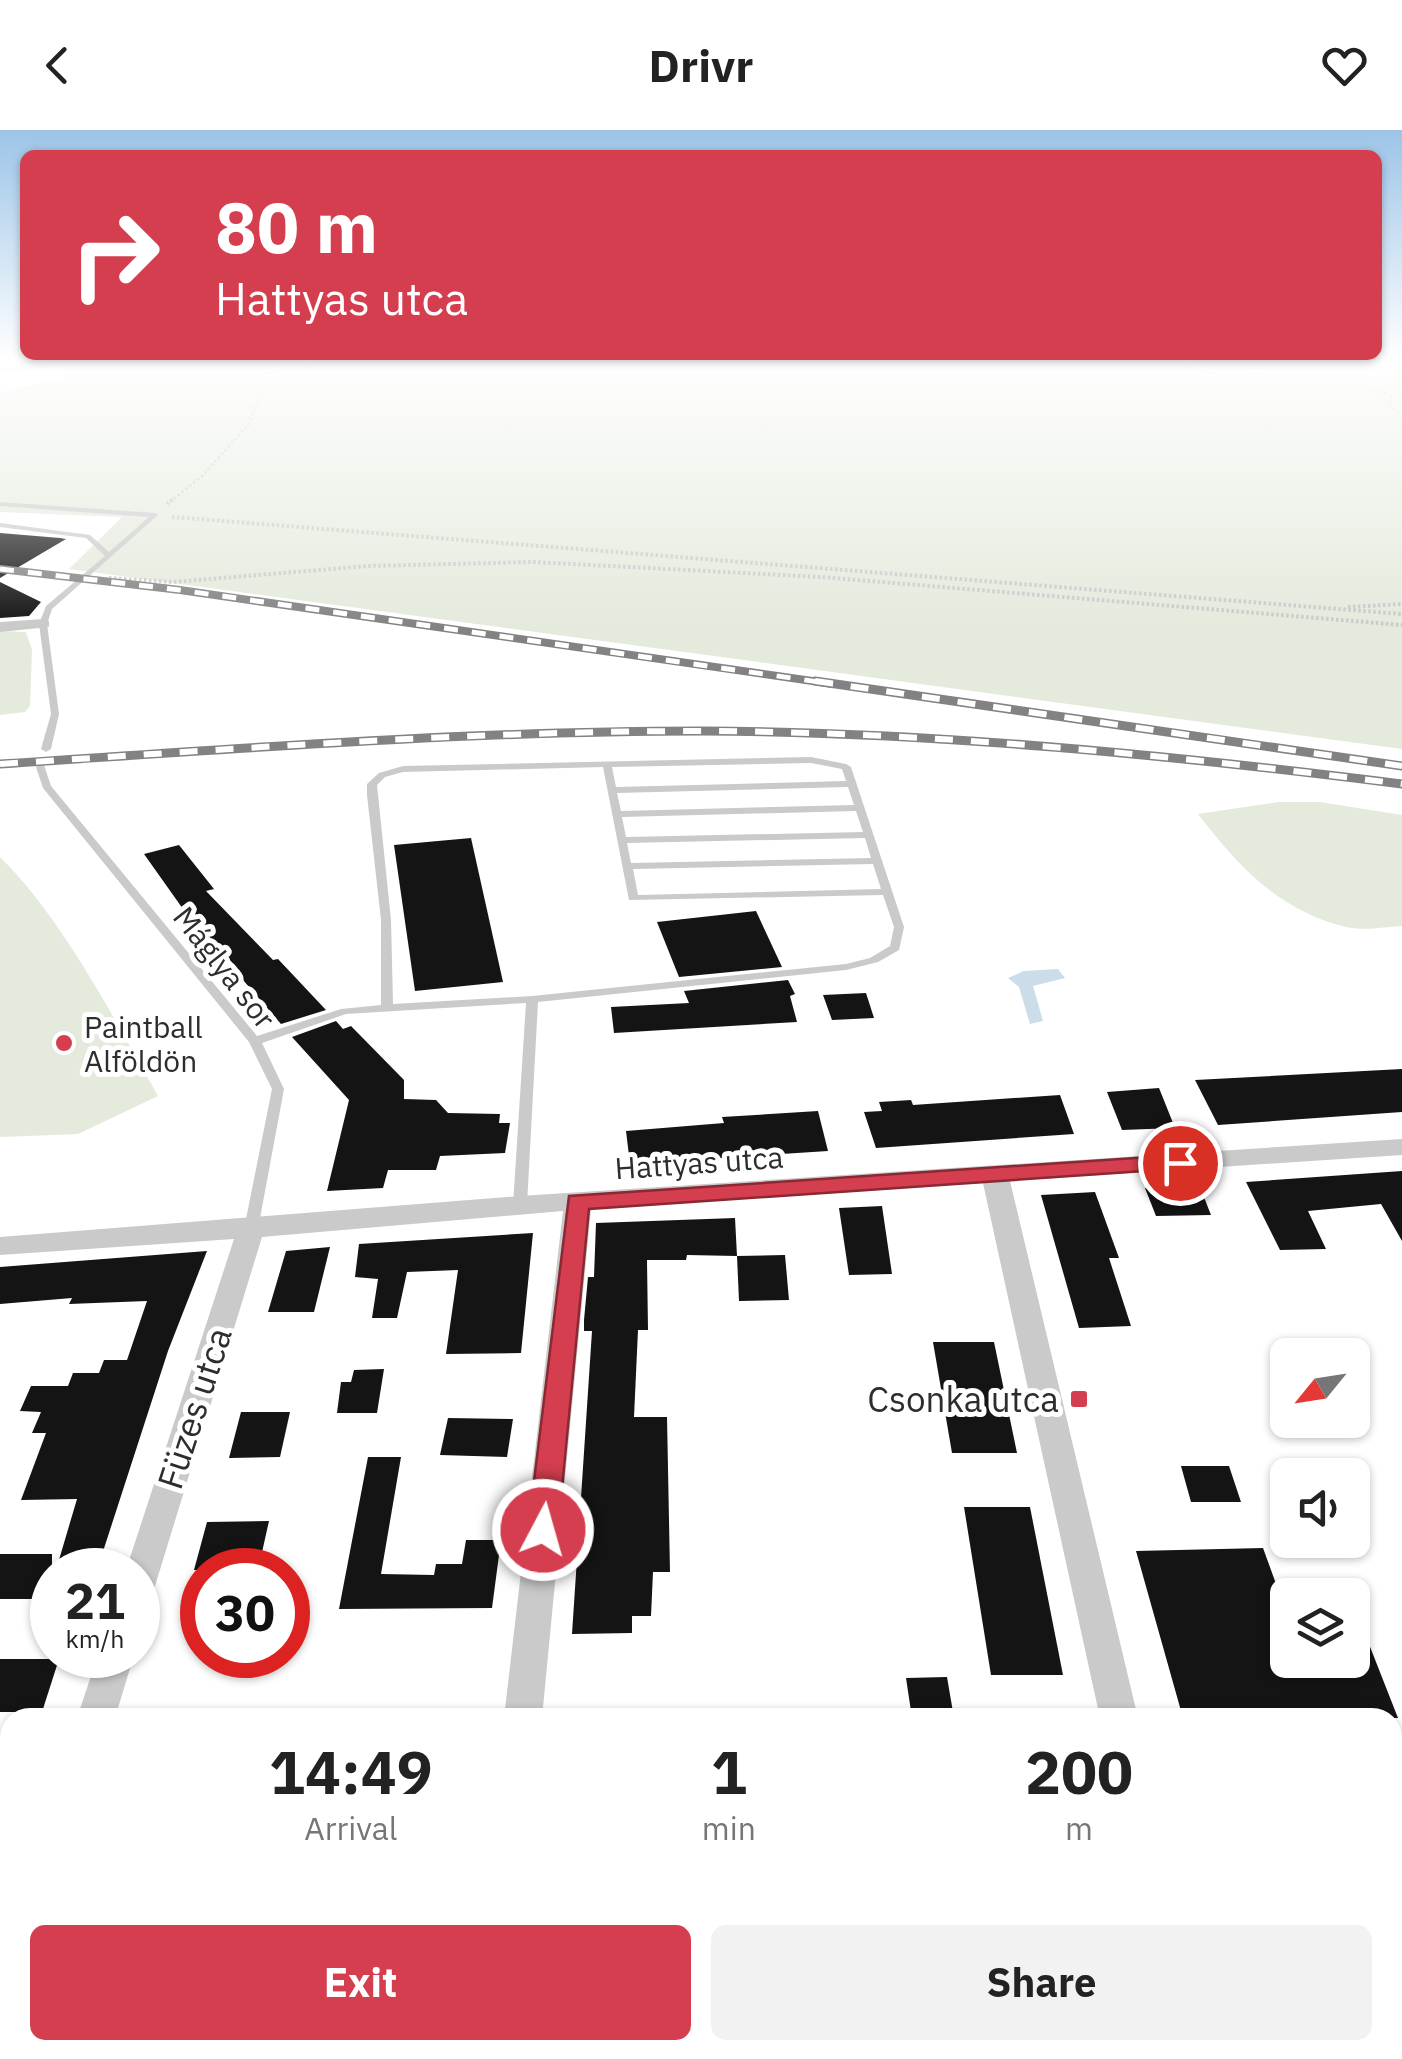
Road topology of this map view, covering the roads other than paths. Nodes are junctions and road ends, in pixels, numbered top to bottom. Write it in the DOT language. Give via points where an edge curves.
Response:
graph roads {
  1 [pos="0,504"];
  2 [pos="0,525"];
  3 [pos="108,554"];
  4 [pos="43,624"];
  5 [pos="0,627"];
  6 [pos="46,749"];
  7 [pos="606,764"];
  8 [pos="41,767"];
  9 [pos="852,784"];
  10 [pos="612,790"];
  11 [pos="859,808"];
  12 [pos="616,814"];
  13 [pos="868,835"];
  14 [pos="622,840"];
  15 [pos="877,860"];
  16 [pos="627,866"];
  17 [pos="887,892"];
  18 [pos="532,999"];
  19 [pos="386,1008"];
  20 [pos="255,1040"];
  21 [pos="1402,1147"];
  22 [pos="995,1176"];
  23 [pos="578,1202"];
  24 [pos="520,1205"];
  25 [pos="251,1230"];
  26 [pos="0,1246"];
  27 [pos="150,1548"];
  28 [pos="109,1678"];
  29 [pos="99,1708"];
  30 [pos="524,1708"];
  31 [pos="1117,1708"];
  1 -- 3 [label="lane" via="155,515"];
  2 -- 3 [label="lane" via="88,536"];
  3 -- 4 [label="lane" via="54,601"];
  4 -- 5 [label="street"];
  4 -- 6 [label="lane" via="55,714"];
  7 -- 9 [label="lane" via="811,760 846,767"];
  7 -- 10 [label="lane"];
  7 -- 19 [label="lane" via="403,769 372,784 386,920"];
  8 -- 20 [label="lane, Máglya sor" via="46,786"];
  9 -- 10 [label="lane"];
  9 -- 11 [label="lane"];
  10 -- 12 [label="lane"];
  11 -- 12 [label="lane"];
  11 -- 13 [label="lane"];
  12 -- 14 [label="lane"];
  13 -- 14 [label="lane"];
  13 -- 15 [label="lane"];
  14 -- 16 [label="lane"];
  15 -- 16 [label="lane"];
  15 -- 17 [label="lane"];
  16 -- 17 [label="lane" via="633,898"];
  17 -- 18 [label="lane" via="898,927 895,948 874,960"];
  18 -- 19 [label="lane"];
  18 -- 24 [label="lane"];
  19 -- 20 [label="lane" via="345,1011"];
  20 -- 25 [label="lane, Máglya sor" via="278,1089"];
  21 -- 22 [label="street, Hattyas utca"];
  22 -- 23 [label="street, Hattyas utca"];
  22 -- 31 [label="street"];
  23 -- 24 [label="street, Hattyas utca"];
  23 -- 30 [label="street"];
  24 -- 25 [label="street, Hattyas utca"];
  25 -- 26 [label="street, Hattyas utca"];
  25 -- 27 [label="street, Füzes utca"];
  28 -- 29 [label="street"];
}
